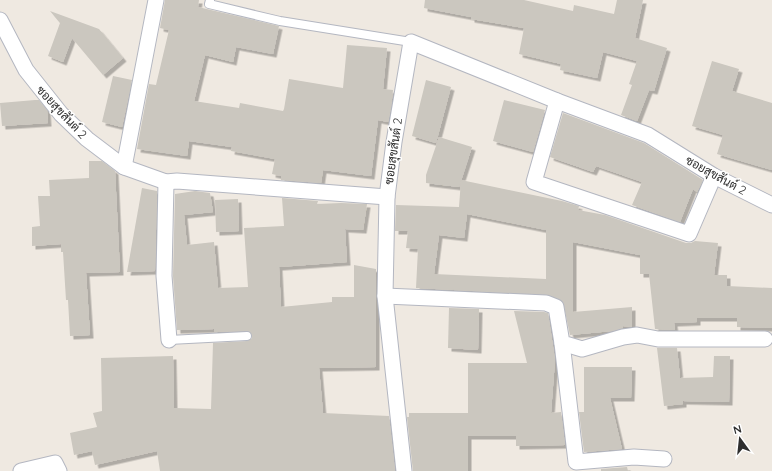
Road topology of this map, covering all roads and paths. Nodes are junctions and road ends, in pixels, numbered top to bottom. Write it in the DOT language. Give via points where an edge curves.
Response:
graph roads {
  1 [pos="156,0"];
  2 [pos="210,0"];
  3 [pos="0,20"];
  4 [pos="411,42"];
  5 [pos="557,101"];
  6 [pos="124,167"];
  7 [pos="714,176"];
  8 [pos="166,182"];
  9 [pos="387,197"];
  10 [pos="772,205"];
  11 [pos="385,296"];
  12 [pos="247,336"];
  13 [pos="765,339"];
  14 [pos="169,340"];
  15 [pos="562,343"];
  16 [pos="664,459"];
  17 [pos="21,471"];
  18 [pos="59,471"];
  19 [pos="404,471"];
  1 -- 6 [label="street"];
  2 -- 4 [label="lane" via="209,4 280,21"];
  3 -- 6 [label="street, ซอยสุขสันต์ 2" via="26,70 61,114 87,139"];
  4 -- 5 [label="street, ซอยสุขสันต์ 2"];
  4 -- 9 [label="street, ซอยสุขสันต์ 2"];
  5 -- 7 [label="street, ซอยสุขสันต์ 2" via="648,135"];
  5 -- 7 [label="street" via="534,182 689,234"];
  6 -- 8 [label="street, ซอยสุขสันต์ 2"];
  7 -- 10 [label="street, ซอยสุขสันต์ 2"];
  8 -- 9 [label="street, ซอยสุขสันต์ 2"];
  8 -- 14 [label="street" via="164,276"];
  9 -- 11 [label="street"];
  11 -- 15 [label="street" via="546,303 556,307"];
  11 -- 19 [label="street"];
  12 -- 14 [label="lane"];
  13 -- 15 [label="street" via="658,339 637,335 623,336 582,349"];
  15 -- 16 [label="street" via="576,462 634,457"];
  17 -- 18 [label="street" via="55,463"];
}
